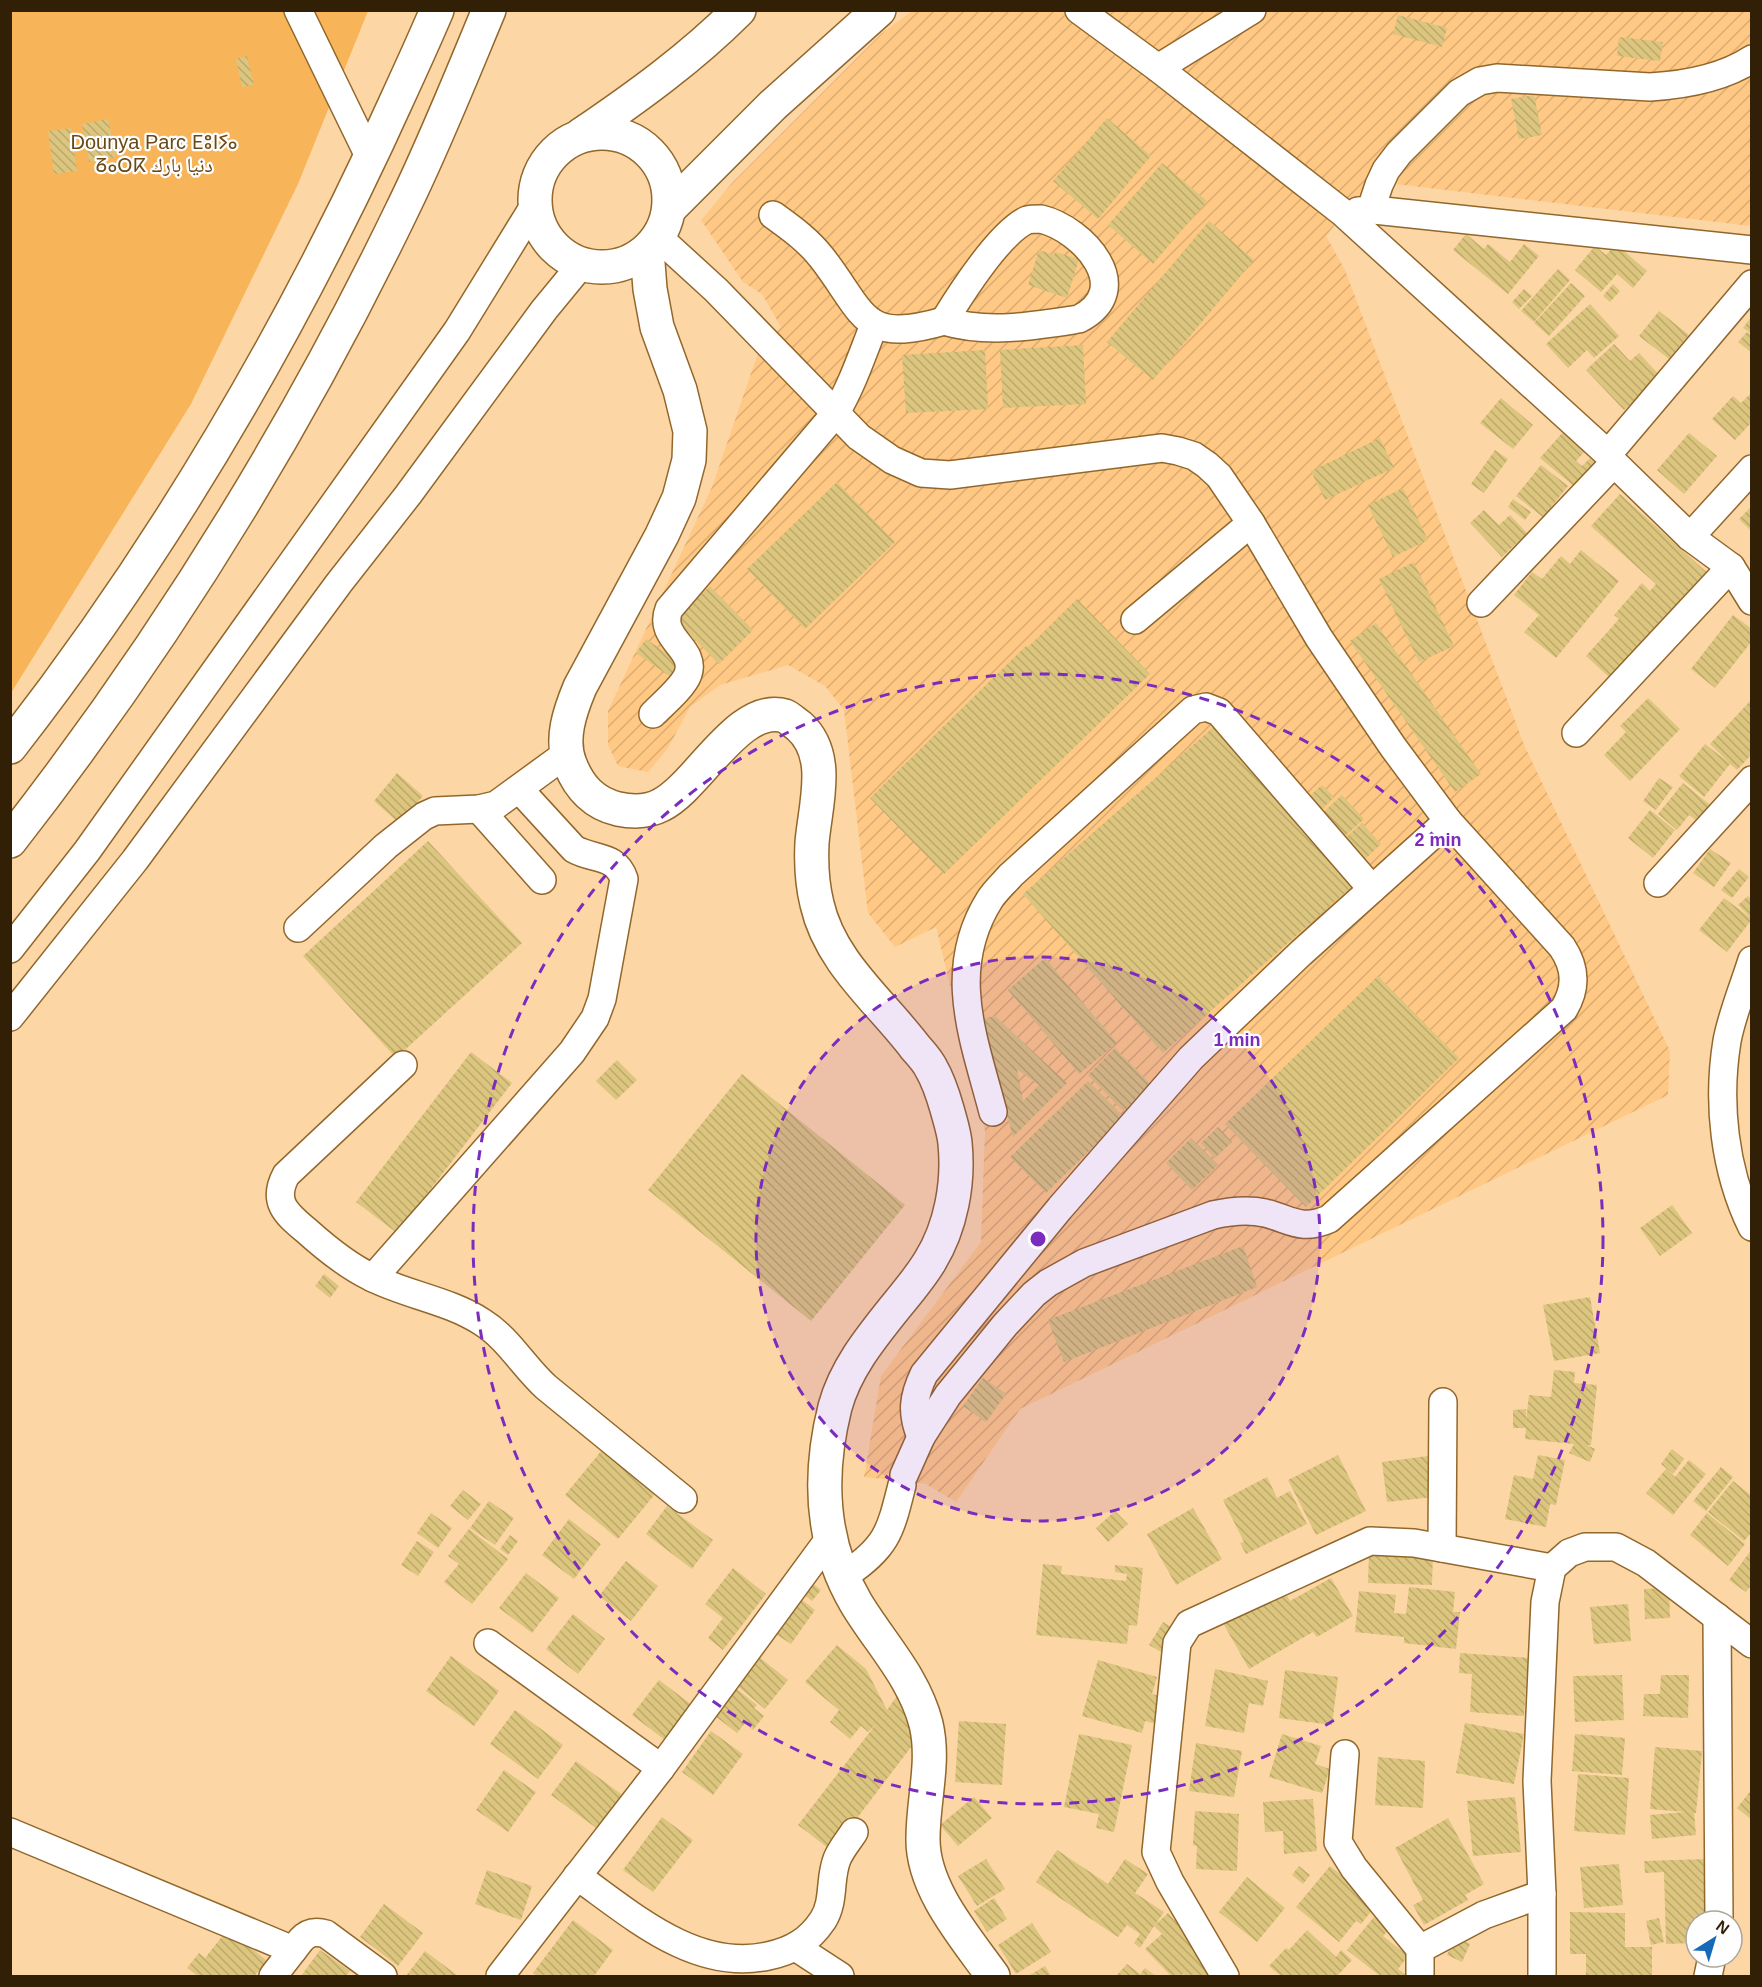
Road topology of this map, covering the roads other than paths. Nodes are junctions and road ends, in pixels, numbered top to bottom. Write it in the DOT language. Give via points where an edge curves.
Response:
graph roads {
  1 [pos="298,10"];
  2 [pos="437,10"];
  3 [pos="489,10"];
  4 [pos="739,10"];
  5 [pos="879,10"];
  6 [pos="1079,10"];
  7 [pos="1252,10"];
  8 [pos="1752,59"];
  9 [pos="1158,68"];
  10 [pos="580,135"];
  11 [pos="370,158"];
  12 [pos="534,206"];
  13 [pos="1374,210"];
  14 [pos="1342,212"];
  15 [pos="773,215"];
  16 [pos="658,232"];
  17 [pos="1752,250"];
  18 [pos="594,266"];
  19 [pos="1752,284"];
  20 [pos="944,321"];
  21 [pos="874,325"];
  22 [pos="657,327"];
  23 [pos="835,414"];
  24 [pos="1611,459"];
  25 [pos="1752,469"];
  26 [pos="1251,523"];
  27 [pos="1690,537"];
  28 [pos="1731,567"];
  29 [pos="1752,601"];
  30 [pos="1481,603"];
  31 [pos="1135,620"];
  32 [pos="653,714"];
  33 [pos="1576,733"];
  34 [pos="10,747"];
  35 [pos="566,754"];
  36 [pos="1752,780"];
  37 [pos="519,789"];
  38 [pos="479,809"];
  39 [pos="1448,820"];
  40 [pos="10,842"];
  41 [pos="542,880"];
  42 [pos="1658,883"];
  43 [pos="1372,889"];
  44 [pos="298,928"];
  45 [pos="10,948"];
  46 [pos="1752,960"];
  47 [pos="10,1017"];
  48 [pos="403,1065"];
  49 [pos="993,1112"];
  50 [pos="1752,1227"];
  51 [pos="373,1278"];
  52 [pos="1443,1402"];
  53 [pos="921,1437"];
  54 [pos="683,1498"];
  55 [pos="829,1539"];
  56 [pos="1442,1548"];
  57 [pos="1551,1568"];
  58 [pos="844,1576"];
  59 [pos="1717,1617"];
  60 [pos="488,1642"];
  61 [pos="1752,1644"];
  62 [pos="1345,1754"];
  63 [pos="661,1768"];
  64 [pos="10,1832"];
  65 [pos="854,1832"];
  66 [pos="577,1876"];
  67 [pos="1542,1894"];
  68 [pos="1719,1909"];
  69 [pos="797,1948"];
  70 [pos="1420,1949"];
  71 [pos="293,1950"];
  72 [pos="273,1977"];
  73 [pos="383,1977"];
  74 [pos="500,1977"];
  75 [pos="840,1977"];
  76 [pos="993,1977"];
  77 [pos="1226,1977"];
  78 [pos="1420,1977"];
  79 [pos="1542,1977"];
  1 -- 11 [label="street"];
  2 -- 11 [label="main road"];
  3 -- 40 [label="main road" via="403,209 256,484 120,694"];
  4 -- 10 [label="main road" via="664,77"];
  5 -- 16 [label="main road" via="773,105"];
  6 -- 9 [label="street"];
  7 -- 9 [label="street"];
  8 -- 13 [label="street" via="1725,72 1676,86 1497,78 1480,81 1459,93 1386,170 1378,185"];
  9 -- 14 [label="street"];
  10 -- 12 [label="main road" via="554,151 545,163 534,191"];
  10 -- 16 [label="main road" via="595,132 625,136 650,153 666,178 669,194"];
  11 -- 34 [label="main road" via="313,272 223,434 105,617"];
  12 -- 18 [label="main road" via="537,221 553,247 565,256"];
  12 -- 45 [label="street" via="457,331 87,851"];
  13 -- 14 [label="street"];
  13 -- 17 [label="street"];
  14 -- 24 [label="street"];
  15 -- 21 [label="street" via="814,249 855,307"];
  16 -- 18 [label="main road" via="622,264"];
  16 -- 22 [label="main road" via="650,289"];
  16 -- 23 [label="street"];
  18 -- 22 [label="main road"];
  18 -- 47 [label="street" via="544,310 135,860"];
  19 -- 24 [label="street"];
  20 -- 20 [label="street" via="997,328 1078,319 1089,314 1103,296 1103,273 1099,262 1068,231 1053,222 1028,220 999,244"];
  20 -- 21 [label="street" via="913,329"];
  21 -- 23 [label="street" via="856,374"];
  22 -- 35 [label="main road" via="690,431 689,460 680,498 572,706"];
  23 -- 26 [label="street" via="892,460 921,473 950,475 1146,449 1178,451 1194,456 1220,476"];
  23 -- 32 [label="street" via="669,609 666,624 690,667 686,678"];
  24 -- 27 [label="street"];
  24 -- 30 [label="street"];
  25 -- 27 [label="street"];
  26 -- 31 [label="street"];
  26 -- 39 [label="street" via="1343,676"];
  27 -- 28 [label="street"];
  28 -- 29 [label="street"];
  28 -- 33 [label="street"];
  35 -- 37 [label="street"];
  35 -- 55 [label="main road" via="587,793 602,804 640,811 657,808 672,799 722,747 759,717 784,716 796,723 809,735 817,754 819,789 812,877 827,935 854,975 931,1067 945,1102 955,1141 956,1186 947,1224 930,1261 868,1339 836,1403 825,1474"];
  36 -- 42 [label="street"];
  37 -- 38 [label="street" via="496,805"];
  37 -- 51 [label="street" via="574,849 607,860 621,871 624,879 602,999 595,1018 572,1052"];
  38 -- 41 [label="street"];
  38 -- 44 [label="street" via="424,816"];
  39 -- 43 [label="street"];
  39 -- 53 [label="street" via="1570,958 1574,984 1564,1008 1329,1219 1307,1226 1248,1210 1222,1213 1084,1263 1048,1283 1021,1307 963,1375"];
  43 -- 49 [label="street" via="1219,712 1206,707 1193,710 1011,875 991,898 976,926 967,956 965,987"];
  43 -- 53 [label="street" via="1191,1058 931,1365 919,1385 914,1409"];
  46 -- 50 [label="street" via="1728,1039 1722,1097 1732,1173"];
  48 -- 51 [label="street" via="286,1175 280,1193 291,1218 324,1246"];
  51 -- 54 [label="street" via="470,1315 492,1329 546,1387"];
  52 -- 56 [label="street"];
  53 -- 58 [label="street" via="885,1539"];
  55 -- 58 [label="main road"];
  55 -- 63 [label="street"];
  56 -- 57 [label="street"];
  56 -- 77 [label="street" via="1370,1541 1189,1624 1177,1642 1156,1852"];
  57 -- 59 [label="street" via="1569,1553 1585,1547 1616,1547 1646,1563"];
  57 -- 67 [label="street" via="1545,1602 1537,1781"];
  58 -- 76 [label="main road" via="855,1601 905,1673 918,1699 930,1750 922,1842 931,1880"];
  59 -- 61 [label="street"];
  59 -- 68 [label="street"];
  60 -- 63 [label="street"];
  62 -- 70 [label="street" via="1338,1842 1354,1868"];
  63 -- 66 [label="street"];
  64 -- 71 [label="street"];
  65 -- 69 [label="street" via="837,1859 831,1904 814,1932"];
  66 -- 69 [label="street" via="675,1942 708,1955 742,1960"];
  66 -- 74 [label="street"];
  67 -- 70 [label="street" via="1484,1915"];
  67 -- 79 [label="street"];
  69 -- 75 [label="street"];
  70 -- 78 [label="street"];
  71 -- 72 [label="street"];
  71 -- 73 [label="street" via="305,1936 320,1932"];
}
